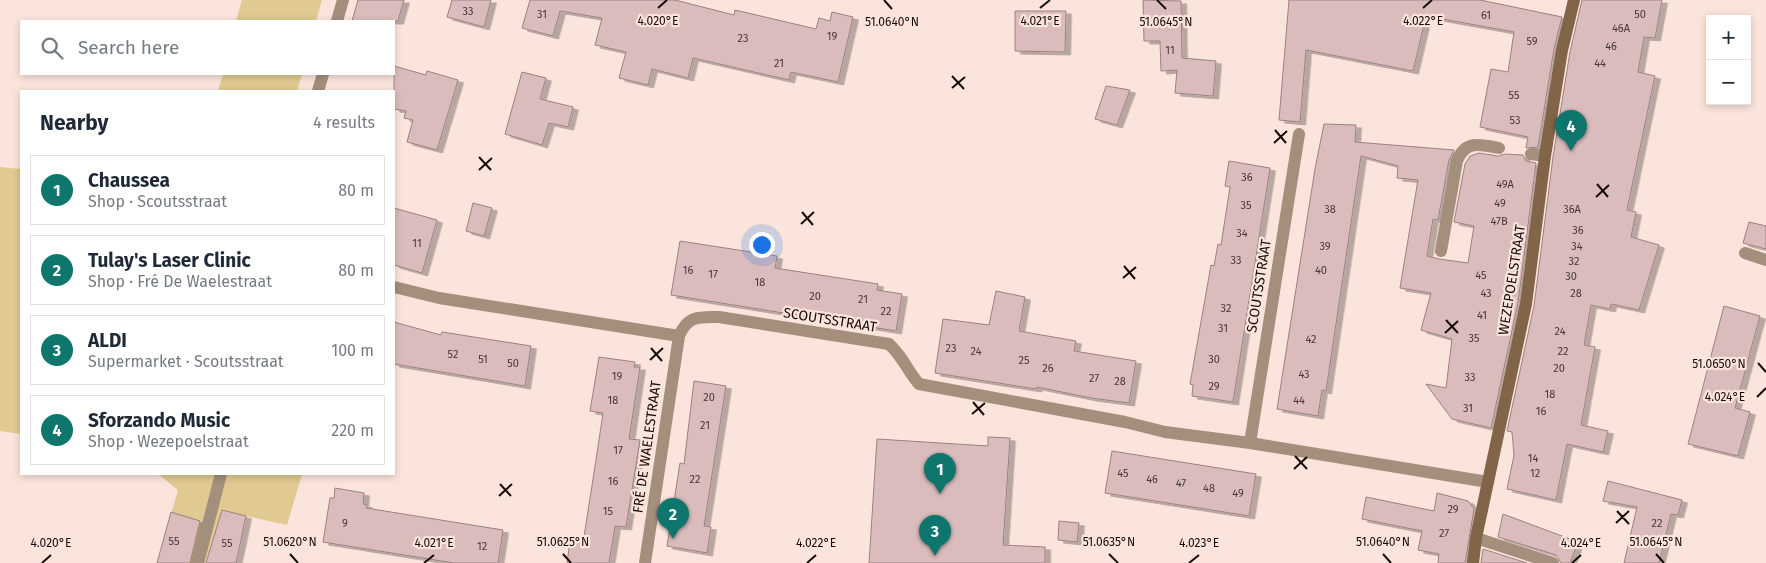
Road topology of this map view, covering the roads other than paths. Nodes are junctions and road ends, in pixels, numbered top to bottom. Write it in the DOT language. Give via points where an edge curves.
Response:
graph roads {
  1 [pos="343,0"];
  2 [pos="1574,0"];
  3 [pos="337,20"];
  4 [pos="323,75"];
  5 [pos="318,90"];
  6 [pos="1299,134"];
  7 [pos="1499,148"];
  8 [pos="1531,154"];
  9 [pos="1545,156"];
  10 [pos="1441,251"];
  11 [pos="1745,253"];
  12 [pos="1766,260"];
  13 [pos="395,287"];
  14 [pos="679,336"];
  15 [pos="1250,443"];
  16 [pos="221,475"];
  17 [pos="1488,482"];
  18 [pos="1476,538"];
  19 [pos="198,563"];
  20 [pos="645,563"];
  21 [pos="1473,563"];
  22 [pos="1553,563"];
  1 -- 3 [label="street"];
  2 -- 9 [label="street, WEZEPOELSTRAAT" via="1562,50"];
  4 -- 5 [label="street"];
  6 -- 15 [label="street, SCOUTSSTRAAT"];
  7 -- 10 [label="street" via="1476,144 1460,152"];
  8 -- 9 [label="street"];
  9 -- 17 [label="street, WEZEPOELSTRAAT" via="1526,304"];
  11 -- 12 [label="street"];
  13 -- 14 [label="street" via="439,298"];
  14 -- 15 [label="street, SCOUTSSTRAAT" via="684,324 697,317 719,316 889,344 903,357 919,384 1165,432"];
  14 -- 20 [label="street, FRÉ DE WAELESTRAAT"];
  15 -- 17 [label="street, SCOUTSSTRAAT"];
  16 -- 19 [label="street"];
  17 -- 18 [label="street, WEZEPOELSTRAAT"];
  18 -- 21 [label="street, WEZEPOELSTRAAT"];
  18 -- 22 [label="street"];
}
